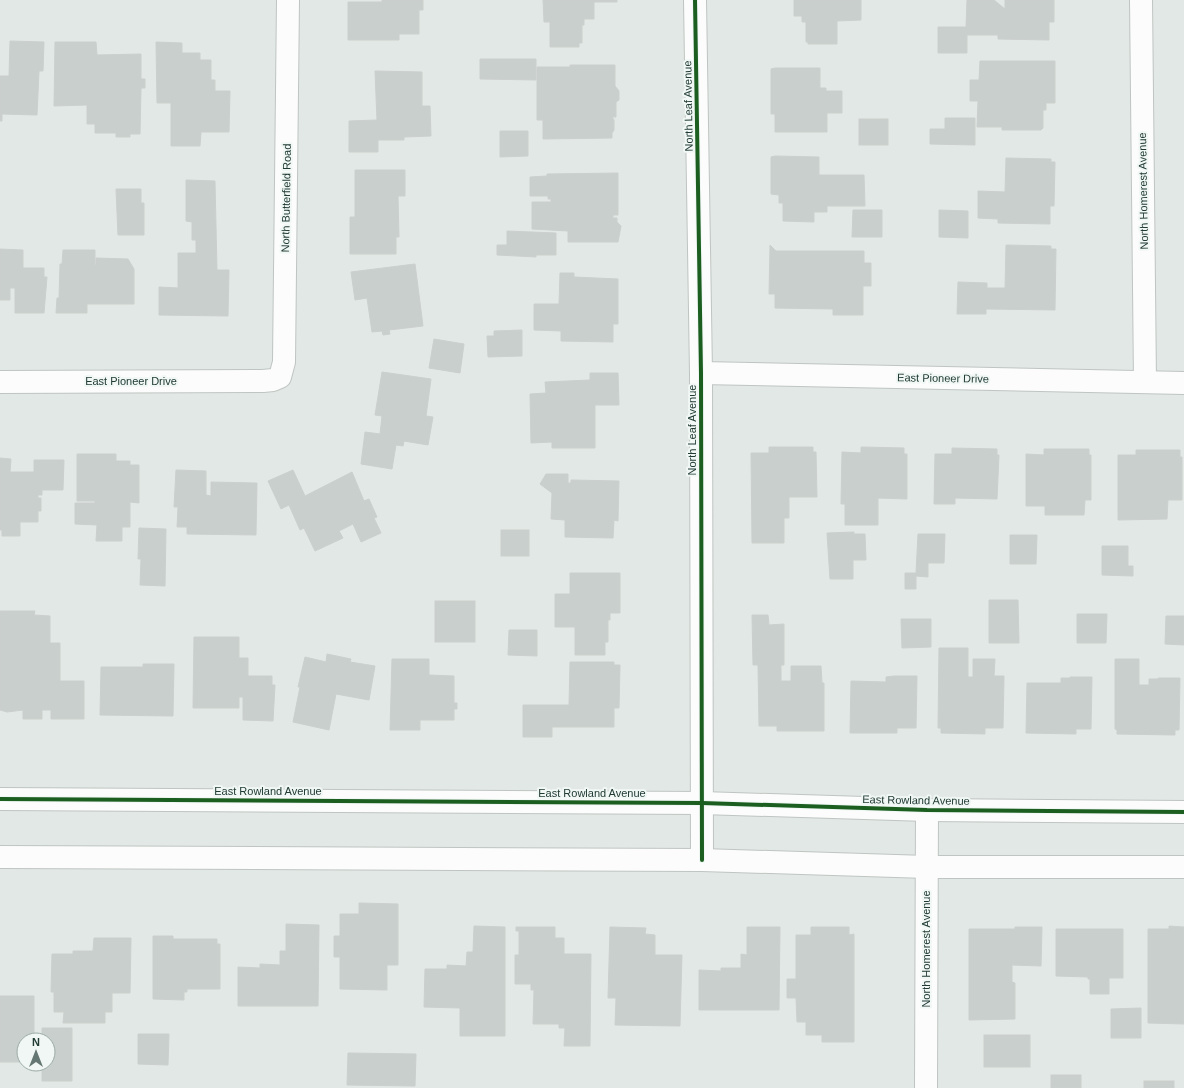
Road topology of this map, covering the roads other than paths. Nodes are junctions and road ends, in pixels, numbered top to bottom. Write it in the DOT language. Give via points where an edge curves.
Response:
graph roads {
  1 [pos="288,0"];
  2 [pos="695,0"];
  3 [pos="1141,0"];
  4 [pos="701,374"];
  5 [pos="263,381"];
  6 [pos="0,382"];
  7 [pos="1145,382"];
  8 [pos="1184,382"];
  9 [pos="0,799"];
  10 [pos="702,803"];
  11 [pos="927,810"];
  12 [pos="1184,812"];
  13 [pos="0,857"];
  14 [pos="702,860"];
  15 [pos="927,867"];
  16 [pos="1184,867"];
  17 [pos="926,1088"];
  1 -- 5 [label="street, North Butterfield Road" via="284,362 280,377"];
  2 -- 4 [label="street, North Leaf Avenue"];
  3 -- 7 [label="street, North Homerest Avenue"];
  4 -- 7 [label="street, East Pioneer Drive"];
  4 -- 10 [label="street, North Leaf Avenue"];
  5 -- 6 [label="street, East Pioneer Drive"];
  7 -- 8 [label="street, East Pioneer Drive"];
  9 -- 10 [label="street, East Rowland Avenue"];
  10 -- 11 [label="street, East Rowland Avenue"];
  10 -- 14 [label="street, North Leaf Avenue"];
  11 -- 12 [label="street, East Rowland Avenue"];
  11 -- 15 [label="street, North Homerest Avenue"];
  13 -- 14 [label="street"];
  14 -- 15 [label="street"];
  15 -- 16 [label="street"];
  15 -- 17 [label="street, North Homerest Avenue"];
}
